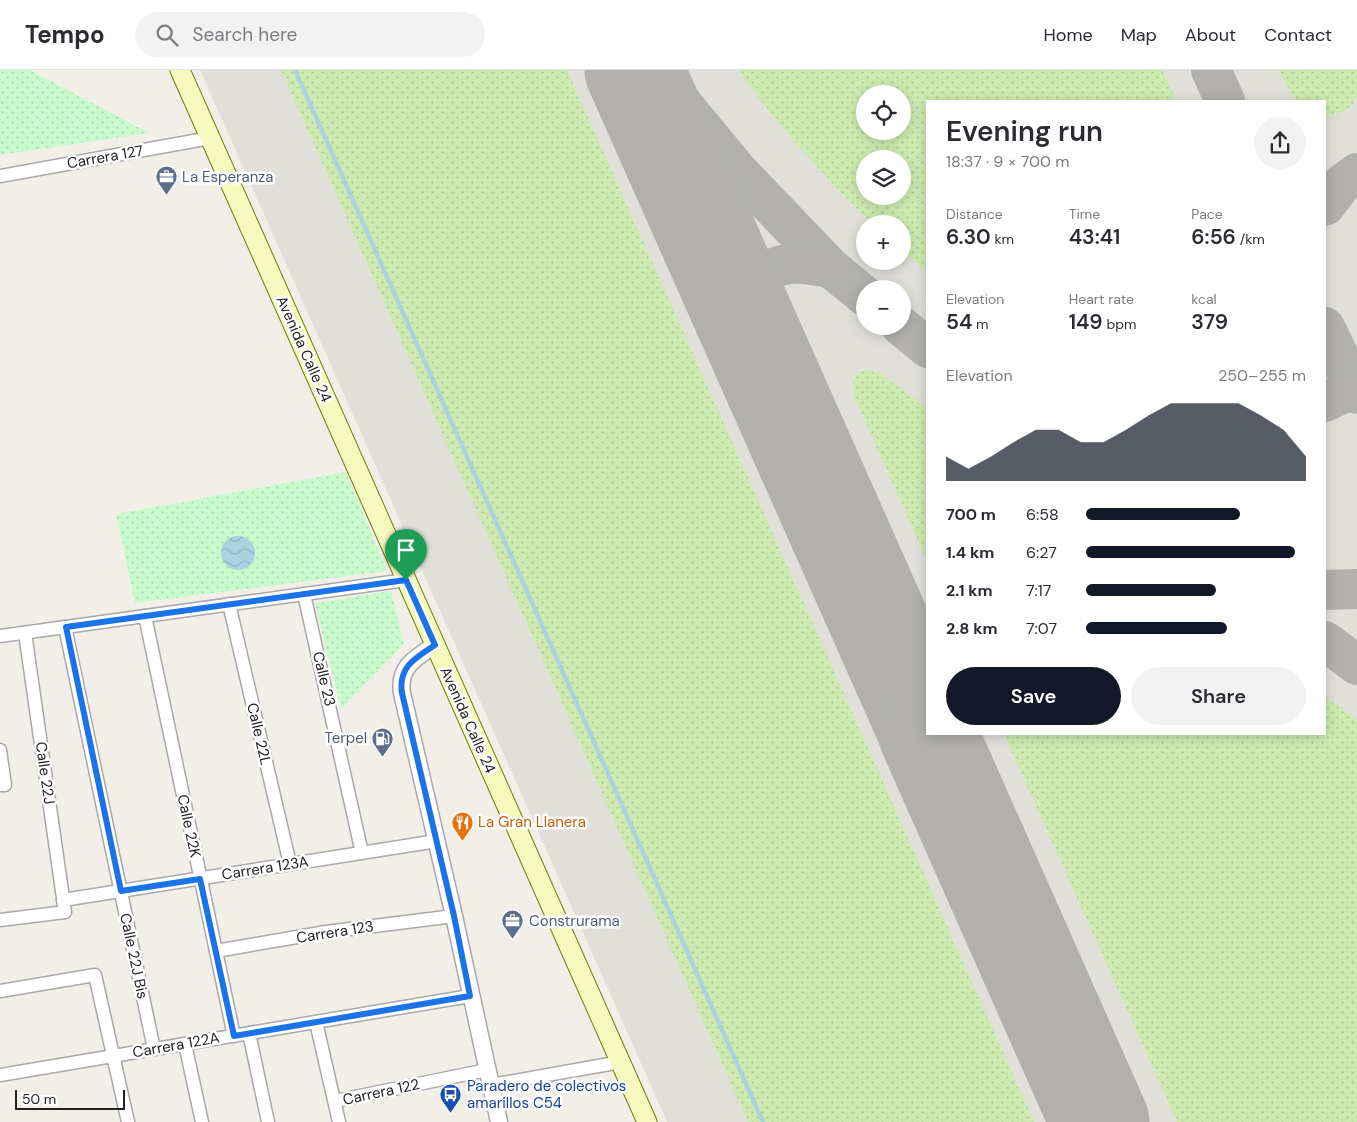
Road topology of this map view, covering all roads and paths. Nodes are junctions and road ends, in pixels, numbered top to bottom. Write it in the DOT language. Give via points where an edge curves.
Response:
graph roads {
  1 [pos="180,70"];
  2 [pos="210,138"];
  3 [pos="0,176"];
  4 [pos="406,580"];
  5 [pos="304,594"];
  6 [pos="229,604"];
  7 [pos="145,616"];
  8 [pos="66,627"];
  9 [pos="25,632"];
  10 [pos="0,636"];
  11 [pos="435,645"];
  12 [pos="0,750"];
  13 [pos="2,785"];
  14 [pos="437,841"];
  15 [pos="362,853"];
  16 [pos="290,864"];
  17 [pos="200,879"];
  18 [pos="121,891"];
  19 [pos="64,906"];
  20 [pos="454,916"];
  21 [pos="0,920"];
  22 [pos="216,951"];
  23 [pos="0,991"];
  24 [pos="470,996"];
  25 [pos="316,1022"];
  26 [pos="249,1033"];
  27 [pos="234,1036"];
  28 [pos="185,1044"];
  29 [pos="154,1049"];
  30 [pos="113,1056"];
  31 [pos="621,1062"];
  32 [pos="0,1075"];
  33 [pos="489,1077"];
  34 [pos="334,1101"];
  35 [pos="128,1122"];
  36 [pos="202,1122"];
  37 [pos="268,1122"];
  38 [pos="339,1122"];
  39 [pos="499,1122"];
  40 [pos="647,1122"];
  1 -- 2 [label="main road, Avenida Calle 24"];
  2 -- 3 [label="street, Carrera 127"];
  2 -- 4 [label="main road, Avenida Calle 24"];
  4 -- 5 [label="street"];
  4 -- 11 [label="main road, Avenida Calle 24"];
  5 -- 6 [label="street"];
  5 -- 15 [label="street, Calle 23"];
  6 -- 7 [label="street"];
  6 -- 16 [label="street, Calle 22L"];
  7 -- 8 [label="street"];
  7 -- 17 [label="street, Calle 22K"];
  8 -- 9 [label="street"];
  8 -- 18 [label="street, Calle 22J Bis"];
  9 -- 10 [label="street"];
  9 -- 19 [label="street, Calle 22J"];
  11 -- 14 [label="street" via="406,669 401,685"];
  11 -- 31 [label="main road, Avenida Calle 24"];
  12 -- 13 [label="street"];
  14 -- 15 [label="street, Carrera 123A"];
  14 -- 20 [label="street"];
  15 -- 16 [label="street, Carrera 123A"];
  16 -- 17 [label="street, Carrera 123A"];
  17 -- 18 [label="street, Carrera 123A"];
  17 -- 22 [label="street, Calle 22K"];
  18 -- 19 [label="street, Carrera 123A"];
  18 -- 29 [label="street, Calle 22J Bis"];
  19 -- 21 [label="street, Carrera 123A"];
  20 -- 22 [label="street, Carrera 123" via="326,932"];
  20 -- 24 [label="street"];
  22 -- 27 [label="street, Calle 22K"];
  23 -- 30 [label="street" via="95,975"];
  24 -- 25 [label="street, Carrera 122A"];
  24 -- 33 [label="street"];
  25 -- 26 [label="street, Carrera 122A"];
  25 -- 34 [label="street"];
  26 -- 27 [label="street, Carrera 122A"];
  26 -- 37 [label="street"];
  27 -- 28 [label="street, Carrera 122A"];
  28 -- 29 [label="street, Carrera 122A"];
  28 -- 36 [label="street"];
  29 -- 30 [label="street, Carrera 122A"];
  30 -- 32 [label="street, Carrera 122A"];
  30 -- 35 [label="street"];
  31 -- 33 [label="street, Carrera 122"];
  31 -- 40 [label="main road, Avenida Calle 24"];
  33 -- 34 [label="street, Carrera 122"];
  33 -- 39 [label="street"];
  34 -- 38 [label="street"];
}
